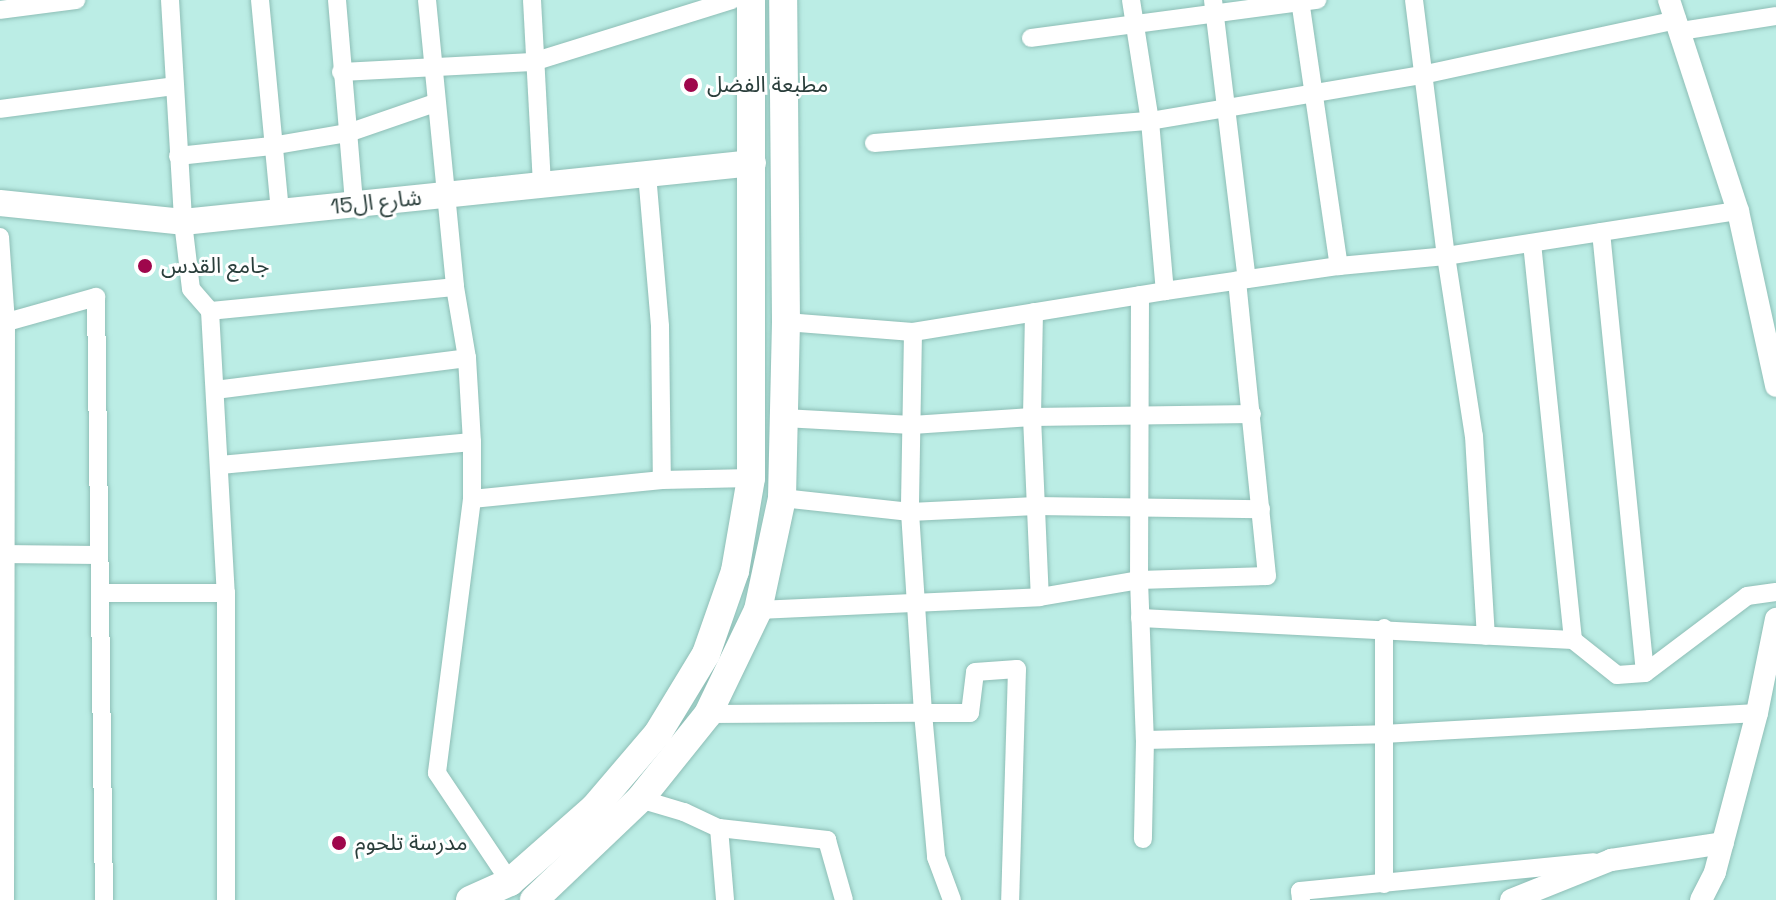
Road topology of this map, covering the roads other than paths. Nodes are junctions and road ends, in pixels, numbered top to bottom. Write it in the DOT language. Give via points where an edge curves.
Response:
graph roads {
  1 [pos="76,0"];
  2 [pos="170,0"];
  3 [pos="260,0"];
  4 [pos="337,0"];
  5 [pos="427,0"];
  6 [pos="532,0"];
  7 [pos="732,0"];
  8 [pos="751,0"];
  9 [pos="783,0"];
  10 [pos="1131,0"];
  11 [pos="1414,0"];
  12 [pos="1306,1"];
  13 [pos="1214,7"];
  14 [pos="0,10"];
  15 [pos="1768,10"];
  16 [pos="1675,17"];
  17 [pos="1135,25"];
  18 [pos="1031,38"];
  19 [pos="533,62"];
  20 [pos="432,67"];
  21 [pos="341,72"];
  22 [pos="1422,75"];
  23 [pos="174,86"];
  24 [pos="1314,95"];
  25 [pos="435,103"];
  26 [pos="0,109"];
  27 [pos="1227,109"];
  28 [pos="1150,121"];
  29 [pos="348,133"];
  30 [pos="874,143"];
  31 [pos="271,146"];
  32 [pos="178,156"];
  33 [pos="753,163"];
  34 [pos="647,174"];
  35 [pos="542,185"];
  36 [pos="446,195"];
  37 [pos="0,203"];
  38 [pos="354,204"];
  39 [pos="1738,211"];
  40 [pos="280,212"];
  41 [pos="183,222"];
  42 [pos="1601,232"];
  43 [pos="0,237"];
  44 [pos="1532,243"];
  45 [pos="1446,256"];
  46 [pos="1339,266"];
  47 [pos="1242,280"];
  48 [pos="455,287"];
  49 [pos="1165,291"];
  50 [pos="1140,295"];
  51 [pos="210,311"];
  52 [pos="1034,312"];
  53 [pos="786,322"];
  54 [pos="3,323"];
  55 [pos="913,332"];
  56 [pos="467,358"];
  57 [pos="1776,386"];
  58 [pos="215,390"];
  59 [pos="1140,414"];
  60 [pos="1252,414"];
  61 [pos="1032,417"];
  62 [pos="784,418"];
  63 [pos="912,425"];
  64 [pos="472,442"];
  65 [pos="220,465"];
  66 [pos="751,478"];
  67 [pos="662,480"];
  68 [pos="782,498"];
  69 [pos="472,499"];
  70 [pos="1036,506"];
  71 [pos="1140,506"];
  72 [pos="1261,509"];
  73 [pos="910,512"];
  74 [pos="4,554"];
  75 [pos="99,555"];
  76 [pos="1139,580"];
  77 [pos="1776,592"];
  78 [pos="101,593"];
  79 [pos="226,593"];
  80 [pos="1040,597"];
  81 [pos="914,601"];
  82 [pos="758,610"];
  83 [pos="1140,618"];
  84 [pos="1776,619"];
  85 [pos="1384,628"];
  86 [pos="1486,636"];
  87 [pos="1573,640"];
  88 [pos="1645,673"];
  89 [pos="923,713"];
  90 [pos="1757,713"];
  91 [pos="708,714"];
  92 [pos="1383,734"];
  93 [pos="1145,740"];
  94 [pos="640,799"];
  95 [pos="719,828"];
  96 [pos="1143,839"];
  97 [pos="1723,843"];
  98 [pos="1611,860"];
  99 [pos="510,882"];
  100 [pos="1384,884"];
  101 [pos="548,897"];
  102 [pos="5,900"];
  103 [pos="104,900"];
  104 [pos="226,900"];
  105 [pos="470,900"];
  106 [pos="725,900"];
  107 [pos="844,900"];
  108 [pos="952,900"];
  109 [pos="1010,900"];
  110 [pos="1301,900"];
  111 [pos="1511,900"];
  112 [pos="1701,900"];
  1 -- 14 [label="street"];
  2 -- 23 [label="street"];
  3 -- 31 [label="street"];
  4 -- 21 [label="street"];
  5 -- 20 [label="street"];
  6 -- 19 [label="street"];
  7 -- 19 [label="street"];
  8 -- 33 [label="main road"];
  9 -- 53 [label="main road"];
  10 -- 17 [label="street"];
  11 -- 22 [label="street"];
  12 -- 13 [label="street"];
  12 -- 24 [label="street"];
  13 -- 17 [label="street"];
  13 -- 27 [label="street"];
  15 -- 16 [label="street"];
  16 -- 22 [label="street"];
  16 -- 39 [label="street"];
  17 -- 18 [label="street"];
  17 -- 28 [label="street"];
  19 -- 20 [label="street"];
  19 -- 35 [label="street"];
  20 -- 21 [label="street"];
  20 -- 25 [label="street"];
  21 -- 29 [label="street"];
  22 -- 24 [label="street"];
  22 -- 45 [label="street"];
  23 -- 26 [label="street"];
  23 -- 32 [label="street"];
  24 -- 27 [label="street"];
  24 -- 46 [label="street"];
  25 -- 29 [label="street"];
  25 -- 36 [label="street"];
  27 -- 28 [label="street"];
  27 -- 47 [label="street"];
  28 -- 30 [label="street"];
  28 -- 49 [label="street"];
  29 -- 31 [label="street"];
  29 -- 38 [label="street"];
  31 -- 32 [label="street"];
  31 -- 40 [label="street"];
  32 -- 41 [label="street"];
  33 -- 34 [label="main road, شارع ال15"];
  33 -- 66 [label="main road"];
  34 -- 35 [label="main road, شارع ال15"];
  34 -- 67 [label="street" via="660,326"];
  35 -- 36 [label="main road, شارع ال15"];
  36 -- 38 [label="main road, شارع ال15"];
  36 -- 48 [label="street"];
  37 -- 41 [label="main road, شارع ال15"];
  38 -- 40 [label="main road, شارع ال15"];
  39 -- 42 [label="street"];
  39 -- 57 [label="street"];
  40 -- 41 [label="main road, شارع ال15"];
  41 -- 51 [label="street" via="191,289"];
  42 -- 44 [label="street"];
  42 -- 88 [label="street"];
  43 -- 54 [label="street"];
  44 -- 45 [label="street"];
  44 -- 87 [label="street"];
  45 -- 46 [label="street"];
  45 -- 86 [label="street" via="1474,436"];
  46 -- 47 [label="street"];
  47 -- 49 [label="street"];
  47 -- 60 [label="street"];
  48 -- 51 [label="street"];
  48 -- 56 [label="street"];
  49 -- 50 [label="street"];
  50 -- 52 [label="street"];
  50 -- 59 [label="street"];
  51 -- 58 [label="street"];
  52 -- 55 [label="street"];
  52 -- 61 [label="street"];
  53 -- 55 [label="street"];
  53 -- 62 [label="main road"];
  54 -- 74 [label="street"];
  54 -- 75 [label="street" via="96,297"];
  55 -- 63 [label="street"];
  56 -- 58 [label="street"];
  56 -- 64 [label="street"];
  58 -- 65 [label="street"];
  59 -- 60 [label="street"];
  59 -- 61 [label="street"];
  59 -- 71 [label="street"];
  60 -- 72 [label="street"];
  61 -- 63 [label="street"];
  61 -- 70 [label="street"];
  62 -- 63 [label="street"];
  62 -- 68 [label="main road"];
  63 -- 73 [label="street"];
  64 -- 65 [label="street"];
  64 -- 69 [label="street"];
  65 -- 79 [label="street"];
  66 -- 67 [label="street"];
  66 -- 99 [label="main road" via="735,571 706,654 658,733 594,808"];
  67 -- 69 [label="street"];
  68 -- 73 [label="street"];
  68 -- 82 [label="main road"];
  69 -- 99 [label="street" via="437,773"];
  70 -- 71 [label="street"];
  70 -- 73 [label="street"];
  70 -- 80 [label="street"];
  71 -- 72 [label="street"];
  71 -- 76 [label="street"];
  72 -- 76 [label="street" via="1267,576"];
  73 -- 81 [label="street"];
  74 -- 75 [label="street"];
  74 -- 102 [label="street"];
  75 -- 78 [label="street"];
  76 -- 80 [label="street"];
  76 -- 83 [label="street"];
  77 -- 88 [label="street" via="1747,596"];
  78 -- 79 [label="street"];
  78 -- 103 [label="street"];
  79 -- 104 [label="street"];
  80 -- 81 [label="street"];
  81 -- 82 [label="street"];
  81 -- 89 [label="street"];
  82 -- 91 [label="main road"];
  83 -- 85 [label="street"];
  83 -- 93 [label="street"];
  84 -- 90 [label="street"];
  85 -- 86 [label="street"];
  85 -- 92 [label="street"];
  86 -- 87 [label="street"];
  87 -- 88 [label="street" via="1617,675"];
  89 -- 91 [label="street"];
  89 -- 108 [label="street" via="936,857"];
  89 -- 109 [label="street" via="970,713 975,672 1017,669"];
  90 -- 92 [label="street"];
  90 -- 97 [label="street"];
  91 -- 94 [label="main road"];
  92 -- 93 [label="street"];
  92 -- 100 [label="street"];
  93 -- 96 [label="street"];
  94 -- 95 [label="street"];
  94 -- 101 [label="main road"];
  95 -- 106 [label="street"];
  95 -- 107 [label="street" via="827,840"];
  97 -- 98 [label="street"];
  97 -- 112 [label="street"];
  98 -- 100 [label="street"];
  98 -- 111 [label="street"];
  99 -- 105 [label="main road"];
  100 -- 110 [label="street" via="1300,891"];
}
